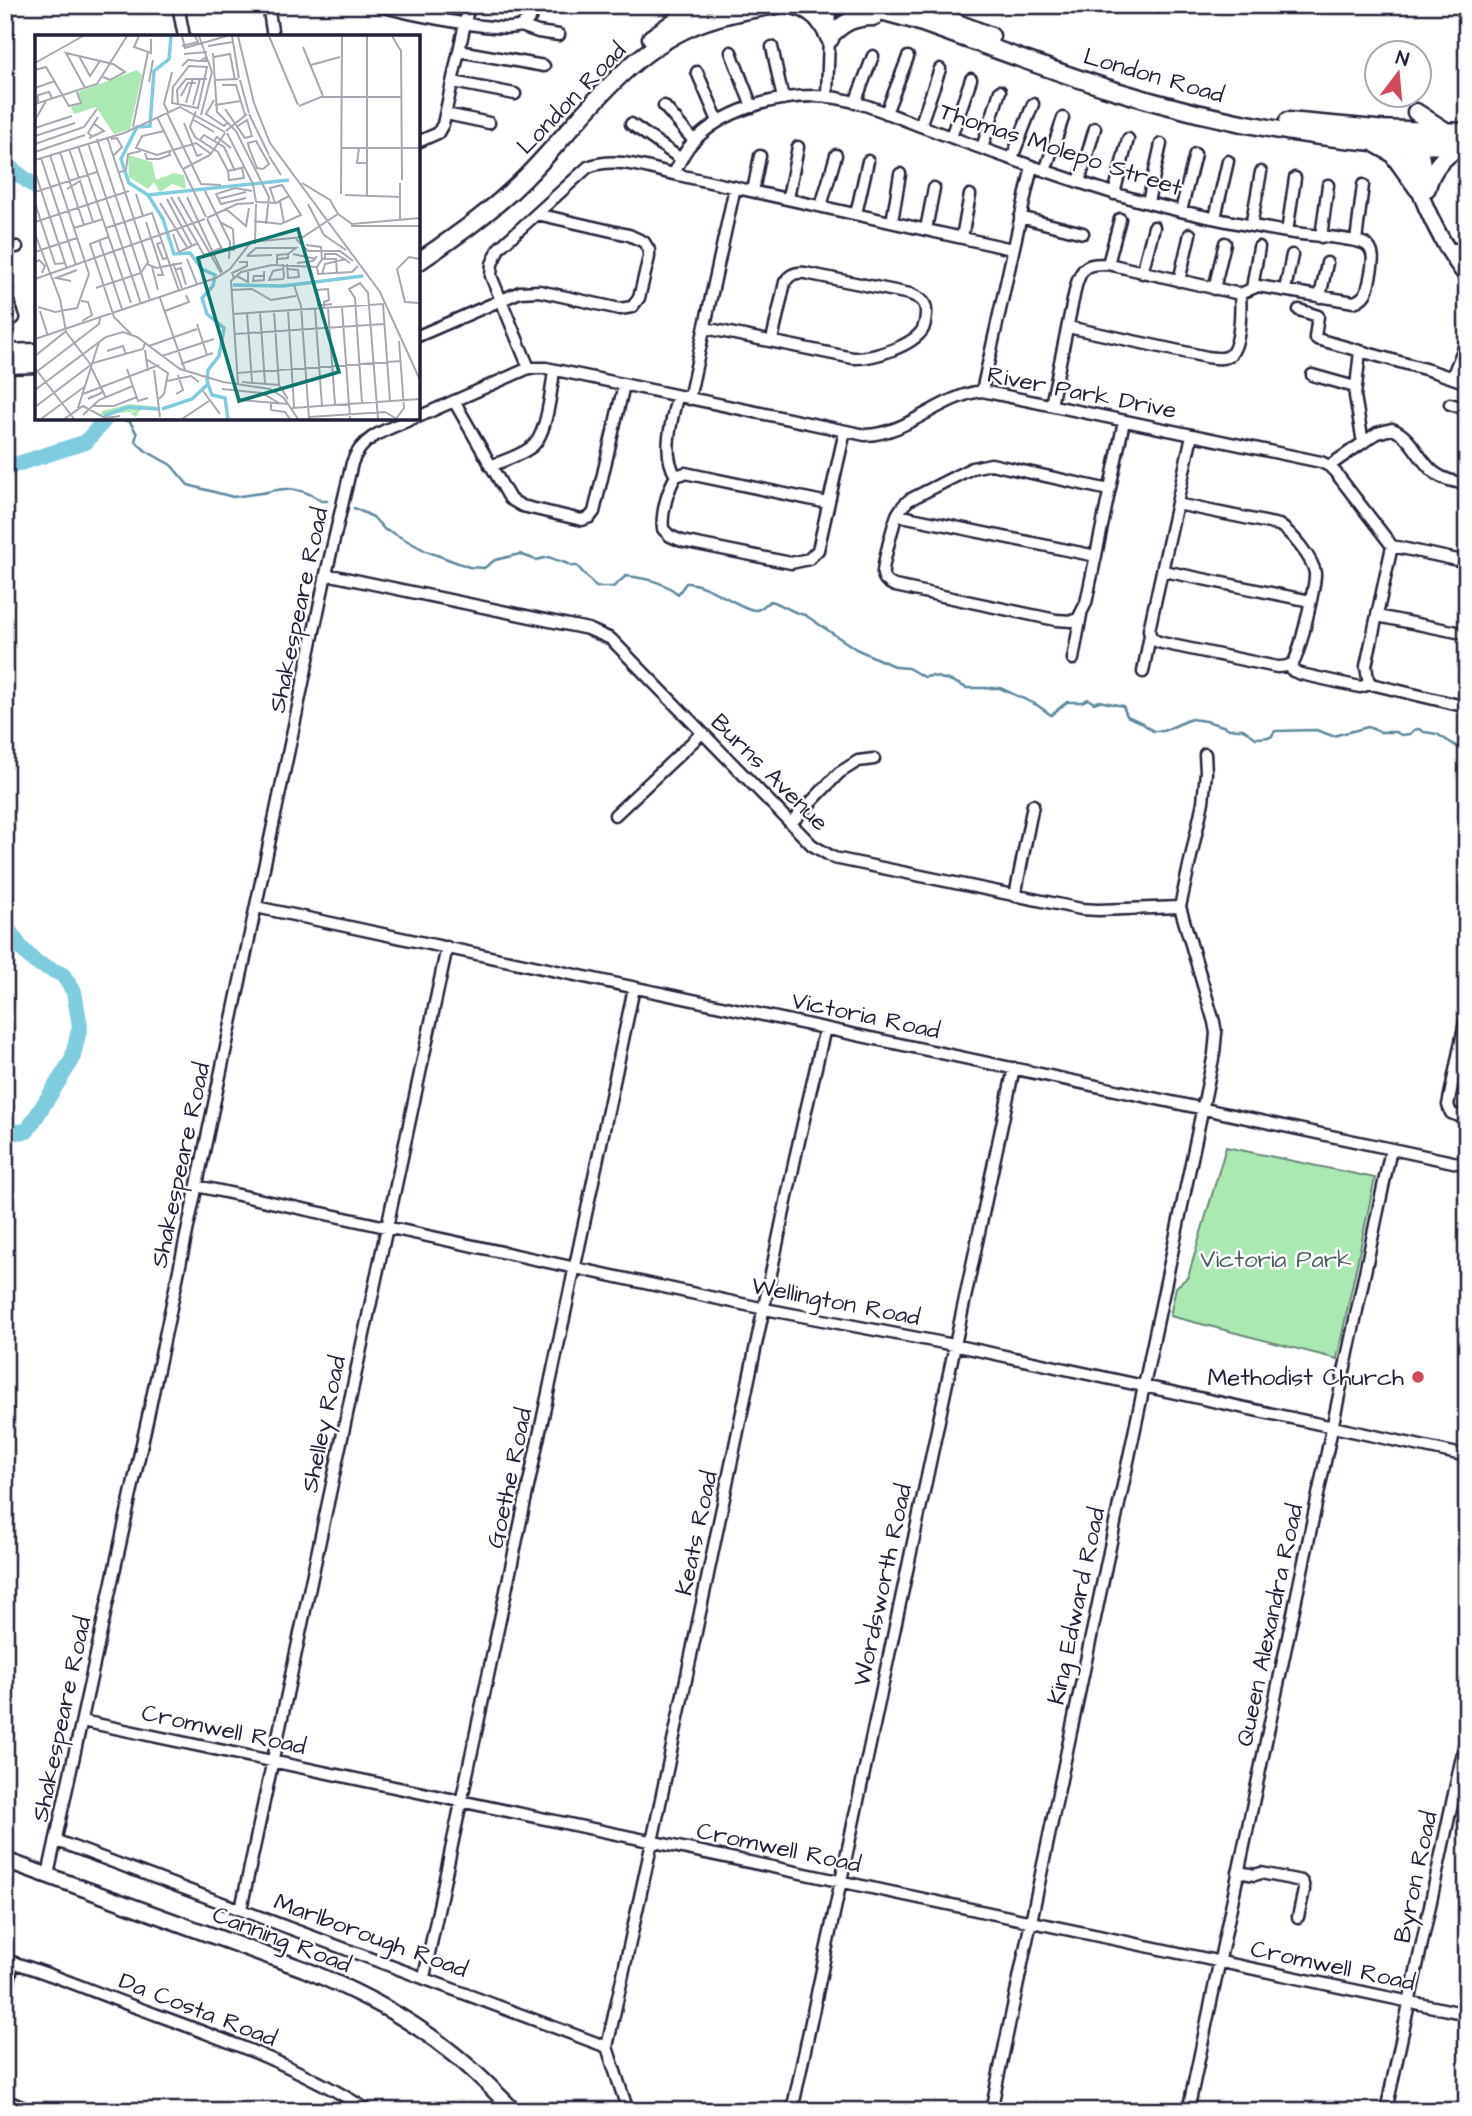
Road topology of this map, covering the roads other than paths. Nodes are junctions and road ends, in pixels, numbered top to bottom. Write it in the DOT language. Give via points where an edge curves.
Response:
graph roads {
  1 [pos="178,5"];
  2 [pos="268,5"];
  3 [pos="378,5"];
  4 [pos="469,5"];
  5 [pos="538,5"];
  6 [pos="703,5"];
  7 [pos="777,5"];
  8 [pos="792,5"];
  9 [pos="830,5"];
  10 [pos="837,5"];
  11 [pos="906,11"];
  12 [pos="465,23"];
  13 [pos="521,26"];
  14 [pos="184,35"];
  15 [pos="273,35"];
  16 [pos="559,35"];
  17 [pos="830,38"];
  18 [pos="772,47"];
  19 [pos="459,51"];
  20 [pos="731,52"];
  21 [pos="873,56"];
  22 [pos="908,57"];
  23 [pos="544,66"];
  24 [pos="940,69"];
  25 [pos="697,72"];
  26 [pos="971,79"];
  27 [pos="453,82"];
  28 [pos="1000,91"];
  29 [pos="515,94"];
  30 [pos="827,97"];
  31 [pos="783,99"];
  32 [pos="855,103"];
  33 [pos="1033,104"];
  34 [pos="664,106"];
  35 [pos="751,107"];
  36 [pos="886,113"];
  37 [pos="446,114"];
  38 [pos="1063,118"];
  39 [pos="718,121"];
  40 [pos="489,123"];
  41 [pos="631,124"];
  42 [pos="920,126"];
  43 [pos="1095,128"];
  44 [pos="1412,130"];
  45 [pos="1373,135"];
  46 [pos="951,137"];
  47 [pos="1128,139"];
  48 [pos="420,141"];
  49 [pos="694,141"];
  50 [pos="1464,141"];
  51 [pos="1161,144"];
  52 [pos="798,147"];
  53 [pos="982,148"];
  54 [pos="1195,154"];
  55 [pos="835,155"];
  56 [pos="760,156"];
  57 [pos="1012,158"];
  58 [pos="681,159"];
  59 [pos="868,161"];
  60 [pos="1228,161"];
  61 [pos="1032,166"];
  62 [pos="1045,171"];
  63 [pos="1261,172"];
  64 [pos="674,174"];
  65 [pos="900,174"];
  66 [pos="1295,178"];
  67 [pos="1079,182"];
  68 [pos="1328,185"];
  69 [pos="1363,185"];
  70 [pos="735,187"];
  71 [pos="934,188"];
  72 [pos="753,191"];
  73 [pos="1114,194"];
  74 [pos="1424,194"];
  75 [pos="970,195"];
  76 [pos="788,198"];
  77 [pos="1148,202"];
  78 [pos="821,206"];
  79 [pos="1181,211"];
  80 [pos="537,214"];
  81 [pos="856,214"];
  82 [pos="1020,217"];
  83 [pos="1215,218"];
  84 [pos="1120,219"];
  85 [pos="892,222"];
  86 [pos="1251,226"];
  87 [pos="1154,227"];
  88 [pos="926,229"];
  89 [pos="1287,232"];
  90 [pos="1083,233"];
  91 [pos="1190,234"];
  92 [pos="962,236"];
  93 [pos="1321,237"];
  94 [pos="1356,241"];
  95 [pos="1225,243"];
  96 [pos="5,247"];
  97 [pos="17,247"];
  98 [pos="1259,247"];
  99 [pos="1012,249"];
  100 [pos="1449,249"];
  101 [pos="1467,249"];
  102 [pos="420,251"];
  103 [pos="1292,255"];
  104 [pos="420,261"];
  105 [pos="1327,263"];
  106 [pos="1108,264"];
  107 [pos="1142,272"];
  108 [pos="1467,277"];
  109 [pos="1179,281"];
  110 [pos="1252,288"];
  111 [pos="1214,289"];
  112 [pos="1285,290"];
  113 [pos="1240,293"];
  114 [pos="1320,297"];
  115 [pos="5,300"];
  116 [pos="501,301"];
  117 [pos="1299,310"];
  118 [pos="13,318"];
  119 [pos="1068,327"];
  120 [pos="705,328"];
  121 [pos="420,335"];
  122 [pos="772,340"];
  123 [pos="1467,340"];
  124 [pos="1360,351"];
  125 [pos="35,352"];
  126 [pos="5,353"];
  127 [pos="35,364"];
  128 [pos="5,365"];
  129 [pos="529,368"];
  130 [pos="554,370"];
  131 [pos="1312,375"];
  132 [pos="1452,377"];
  133 [pos="1467,383"];
  134 [pos="624,385"];
  135 [pos="1355,387"];
  136 [pos="982,391"];
  137 [pos="677,396"];
  138 [pos="689,399"];
  139 [pos="454,401"];
  140 [pos="1450,404"];
  141 [pos="1051,405"];
  142 [pos="1467,409"];
  143 [pos="420,415"];
  144 [pos="410,420"];
  145 [pos="1124,421"];
  146 [pos="845,431"];
  147 [pos="1192,435"];
  148 [pos="1363,443"];
  149 [pos="352,463"];
  150 [pos="490,466"];
  151 [pos="1329,466"];
  152 [pos="674,478"];
  153 [pos="1467,484"];
  154 [pos="1109,490"];
  155 [pos="828,503"];
  156 [pos="1177,504"];
  157 [pos="897,515"];
  158 [pos="1392,546"];
  159 [pos="1096,555"];
  160 [pos="1467,562"];
  161 [pos="1164,571"];
  162 [pos="326,574"];
  163 [pos="1310,601"];
  164 [pos="1377,616"];
  165 [pos="1076,618"];
  166 [pos="1467,634"];
  167 [pos="1151,637"];
  168 [pos="1073,659"];
  169 [pos="1292,664"];
  170 [pos="1143,672"];
  171 [pos="1371,684"];
  172 [pos="1467,707"];
  173 [pos="702,733"];
  174 [pos="1205,754"];
  175 [pos="874,759"];
  176 [pos="1033,805"];
  177 [pos="615,815"];
  178 [pos="791,823"];
  179 [pos="1015,896"];
  180 [pos="257,907"];
  181 [pos="1180,907"];
  182 [pos="447,947"];
  183 [pos="634,988"];
  184 [pos="1467,1012"];
  185 [pos="825,1028"];
  186 [pos="1014,1068"];
  187 [pos="1203,1110"];
  188 [pos="1467,1119"];
  189 [pos="1391,1149"];
  190 [pos="1467,1165"];
  191 [pos="197,1186"];
  192 [pos="387,1226"];
  193 [pos="576,1267"];
  194 [pos="765,1309"];
  195 [pos="954,1346"];
  196 [pos="1144,1387"];
  197 [pos="1333,1427"];
  198 [pos="1467,1456"];
  199 [pos="82,1721"];
  200 [pos="1467,1733"];
  201 [pos="273,1761"];
  202 [pos="463,1801"];
  203 [pos="57,1841"];
  204 [pos="652,1842"];
  205 [pos="5,1860"];
  206 [pos="1238,1872"];
  207 [pos="48,1875"];
  208 [pos="841,1881"];
  209 [pos="241,1909"];
  210 [pos="1298,1917"];
  211 [pos="1031,1922"];
  212 [pos="9,1961"];
  213 [pos="1219,1963"];
  214 [pos="424,1978"];
  215 [pos="5,1998"];
  216 [pos="1409,2002"];
  217 [pos="1467,2014"];
  218 [pos="607,2047"];
  219 [pos="5,2100"];
  220 [pos="31,2111"];
  221 [pos="369,2111"];
  222 [pos="514,2111"];
  223 [pos="628,2111"];
  224 [pos="792,2111"];
  225 [pos="991,2111"];
  226 [pos="1188,2111"];
  227 [pos="1386,2111"];
  1 -- 14 [label="street"];
  2 -- 15 [label="street"];
  3 -- 12 [label="street"];
  4 -- 12 [label="street"];
  5 -- 13 [label="street"];
  6 -- 102 [label="main road, London Road" via="636,50 492,198"];
  7 -- 104 [label="main road, London Road" via="703,22 640,57 523,180"];
  8 -- 17 [label="main road" via="816,15"];
  9 -- 17 [label="street"];
  10 -- 11 [label="main road, London Road"];
  11 -- 17 [label="main road" via="853,19"];
  11 -- 45 [label="main road, London Road" via="1110,89 1167,105 1306,134"];
  12 -- 13 [label="street" via="502,29"];
  12 -- 19 [label="street"];
  13 -- 16 [label="street"];
  17 -- 30 [label="street"];
  18 -- 31 [label="street"];
  19 -- 23 [label="street"];
  19 -- 27 [label="street"];
  20 -- 35 [label="street"];
  21 -- 32 [label="street"];
  22 -- 36 [label="street"];
  24 -- 42 [label="street"];
  25 -- 39 [label="street"];
  26 -- 46 [label="street"];
  27 -- 29 [label="street"];
  27 -- 37 [label="street"];
  28 -- 53 [label="street"];
  30 -- 31 [label="street, Thomas Molepo Street"];
  30 -- 32 [label="street, Thomas Molepo Street"];
  31 -- 35 [label="street, Thomas Molepo Street"];
  32 -- 36 [label="street, Thomas Molepo Street"];
  33 -- 57 [label="street"];
  34 -- 49 [label="street"];
  35 -- 39 [label="street, Thomas Molepo Street"];
  36 -- 42 [label="street, Thomas Molepo Street"];
  37 -- 40 [label="street"];
  37 -- 48 [label="street" via="438,133"];
  38 -- 62 [label="street"];
  39 -- 49 [label="street, Thomas Molepo Street"];
  41 -- 58 [label="street"];
  42 -- 46 [label="street, Thomas Molepo Street"];
  43 -- 67 [label="street"];
  44 -- 45 [label="main road, London Road"];
  44 -- 45 [label="main road"];
  44 -- 50 [label="main road, London Road"];
  44 -- 50 [label="main road, London Road" via="1449,132"];
  44 -- 74 [label="main road"];
  45 -- 74 [label="main road"];
  46 -- 53 [label="street, Thomas Molepo Street"];
  47 -- 73 [label="street"];
  49 -- 58 [label="street, Thomas Molepo Street"];
  50 -- 74 [label="main road" via="1435,167"];
  51 -- 77 [label="street"];
  52 -- 76 [label="street"];
  53 -- 57 [label="street, Thomas Molepo Street"];
  54 -- 79 [label="street"];
  55 -- 78 [label="street"];
  56 -- 72 [label="street"];
  57 -- 61 [label="street, Thomas Molepo Street"];
  58 -- 64 [label="street, Thomas Molepo Street"];
  59 -- 81 [label="street"];
  60 -- 83 [label="street"];
  61 -- 62 [label="street, Thomas Molepo Street"];
  61 -- 82 [label="street"];
  62 -- 67 [label="street, Thomas Molepo Street"];
  63 -- 86 [label="street"];
  64 -- 70 [label="street"];
  64 -- 80 [label="street" via="619,163 594,165"];
  65 -- 85 [label="street"];
  66 -- 89 [label="street"];
  67 -- 73 [label="street, Thomas Molepo Street"];
  68 -- 93 [label="street"];
  69 -- 94 [label="street"];
  70 -- 72 [label="street"];
  70 -- 120 [label="street"];
  71 -- 88 [label="street"];
  72 -- 76 [label="street"];
  73 -- 77 [label="street, Thomas Molepo Street"];
  74 -- 100 [label="main road"];
  75 -- 92 [label="street"];
  76 -- 78 [label="street"];
  77 -- 79 [label="street, Thomas Molepo Street"];
  78 -- 81 [label="street"];
  79 -- 83 [label="street, Thomas Molepo Street"];
  80 -- 116 [label="street" via="494,257 491,276"];
  80 -- 116 [label="street" via="645,242 649,257 639,298 632,307 614,308 534,291"];
  81 -- 85 [label="street"];
  82 -- 90 [label="street"];
  82 -- 99 [label="street"];
  83 -- 86 [label="street, Thomas Molepo Street"];
  84 -- 106 [label="street"];
  85 -- 88 [label="street"];
  86 -- 89 [label="street, Thomas Molepo Street"];
  87 -- 107 [label="street"];
  88 -- 92 [label="street"];
  89 -- 93 [label="street, Thomas Molepo Street"];
  91 -- 109 [label="street"];
  92 -- 99 [label="street"];
  93 -- 94 [label="street, Thomas Molepo Street"];
  94 -- 114 [label="street" via="1368,245 1373,255 1364,298 1354,302"];
  95 -- 111 [label="street"];
  96 -- 97 [label="street"];
  98 -- 110 [label="street"];
  99 -- 136 [label="street"];
  100 -- 101 [label="street"];
  100 -- 108 [label="main road"];
  103 -- 112 [label="street"];
  105 -- 114 [label="street"];
  106 -- 107 [label="street"];
  106 -- 119 [label="street" via="1091,264 1081,271"];
  107 -- 109 [label="street"];
  109 -- 111 [label="street"];
  110 -- 112 [label="street"];
  110 -- 113 [label="street"];
  111 -- 113 [label="street"];
  112 -- 114 [label="street"];
  113 -- 119 [label="street" via="1236,343 1225,358"];
  115 -- 118 [label="street"];
  116 -- 121 [label="street"];
  116 -- 129 [label="street"];
  117 -- 124 [label="street" via="1318,316 1315,337"];
  119 -- 141 [label="street"];
  120 -- 122 [label="street"];
  120 -- 138 [label="street"];
  122 -- 122 [label="street" via="869,358 917,335 925,324 927,308 910,294 796,273 785,282"];
  123 -- 132 [label="street"];
  124 -- 132 [label="street"];
  124 -- 135 [label="street"];
  125 -- 126 [label="main road"];
  127 -- 128 [label="main road"];
  129 -- 130 [label="street, River Park Drive"];
  129 -- 139 [label="street, River Park Drive"];
  130 -- 134 [label="street, River Park Drive"];
  130 -- 150 [label="street" via="538,441"];
  131 -- 135 [label="street"];
  132 -- 133 [label="street"];
  134 -- 137 [label="street, River Park Drive"];
  134 -- 150 [label="street" via="590,517 578,519 513,502"];
  135 -- 148 [label="street"];
  136 -- 141 [label="street, River Park Drive"];
  136 -- 146 [label="street, River Park Drive" via="961,396 883,433"];
  137 -- 138 [label="street, River Park Drive"];
  137 -- 152 [label="street" via="668,443"];
  138 -- 146 [label="street, River Park Drive"];
  139 -- 143 [label="street, River Park Drive"];
  139 -- 150 [label="street"];
  140 -- 142 [label="street"];
  141 -- 145 [label="street, River Park Drive"];
  144 -- 149 [label="street, River Park Drive" via="367,440"];
  145 -- 147 [label="street, River Park Drive"];
  145 -- 154 [label="street"];
  146 -- 155 [label="street"];
  147 -- 151 [label="street, River Park Drive"];
  147 -- 156 [label="street"];
  148 -- 151 [label="street"];
  148 -- 153 [label="street" via="1392,429 1407,438 1431,470"];
  149 -- 162 [label="street, Shakespeare Road"];
  151 -- 158 [label="street"];
  152 -- 155 [label="street" via="690,473"];
  152 -- 155 [label="street" via="663,518 666,533 696,544 791,563 809,559 818,550"];
  154 -- 157 [label="street" via="1015,468 981,465 909,500"];
  154 -- 159 [label="street"];
  156 -- 161 [label="street"];
  156 -- 163 [label="street" via="1285,528 1315,570"];
  157 -- 159 [label="street"];
  157 -- 165 [label="street" via="883,571 895,586 1056,620"];
  158 -- 160 [label="street"];
  158 -- 164 [label="street"];
  159 -- 165 [label="street" via="1086,603"];
  161 -- 163 [label="street"];
  161 -- 167 [label="street"];
  162 -- 173 [label="street, Burns Avenue" via="599,633 618,645"];
  162 -- 180 [label="street, Shakespeare Road"];
  163 -- 169 [label="street"];
  164 -- 166 [label="street"];
  164 -- 171 [label="street" via="1366,666"];
  165 -- 168 [label="street"];
  167 -- 169 [label="street" via="1277,667"];
  167 -- 170 [label="street"];
  169 -- 171 [label="street" via="1293,671 1300,674 1348,685"];
  171 -- 172 [label="street"];
  173 -- 177 [label="street"];
  173 -- 178 [label="street, Burns Avenue"];
  174 -- 181 [label="street" via="1203,802"];
  175 -- 178 [label="street" via="858,761 839,774"];
  176 -- 179 [label="street"];
  178 -- 179 [label="street, Burns Avenue" via="834,858"];
  179 -- 181 [label="street, Burns Avenue" via="1097,911"];
  180 -- 182 [label="street, Victoria Road"];
  180 -- 191 [label="street, Shakespeare Road"];
  181 -- 187 [label="street" via="1216,1033"];
  182 -- 183 [label="street, Victoria Road"];
  182 -- 192 [label="street, Shelley Road"];
  183 -- 185 [label="street, Victoria Road"];
  183 -- 193 [label="street, Goethe Road"];
  184 -- 188 [label="street" via="1448,1105 1451,1113"];
  185 -- 186 [label="street, Victoria Road"];
  185 -- 194 [label="street, Keats Road"];
  186 -- 187 [label="street, Victoria Road"];
  186 -- 195 [label="street, Wordsworth Road"];
  187 -- 189 [label="street, Victoria Road"];
  187 -- 196 [label="street, King Edward Road"];
  189 -- 190 [label="street, Victoria Road"];
  189 -- 197 [label="street, Queen Alexandra Road"];
  191 -- 192 [label="street, Wellington Road"];
  191 -- 199 [label="street, Shakespeare Road"];
  192 -- 193 [label="street, Wellington Road"];
  192 -- 201 [label="street, Shelley Road"];
  193 -- 194 [label="street, Wellington Road"];
  193 -- 202 [label="street, Goethe Road"];
  194 -- 195 [label="street, Wellington Road"];
  194 -- 204 [label="street, Keats Road"];
  195 -- 196 [label="street, Wellington Road"];
  195 -- 208 [label="street, Wordsworth Road"];
  196 -- 197 [label="street, Wellington Road"];
  196 -- 211 [label="street, King Edward Road"];
  197 -- 198 [label="street, Wellington Road"];
  197 -- 206 [label="street, Queen Alexandra Road"];
  199 -- 201 [label="street, Cromwell Road"];
  199 -- 203 [label="street, Shakespeare Road"];
  200 -- 216 [label="street, Byron Road"];
  201 -- 202 [label="street, Cromwell Road"];
  201 -- 209 [label="street, Shelley Road"];
  202 -- 204 [label="street, Cromwell Road"];
  202 -- 214 [label="street, Goethe Road"];
  203 -- 207 [label="street, Shakespeare Road"];
  203 -- 209 [label="street, Marlborough Road"];
  204 -- 208 [label="street, Cromwell Road"];
  204 -- 218 [label="street, Keats Road"];
  205 -- 207 [label="main road, Canning Road"];
  206 -- 210 [label="street" via="1301,1881 1304,1890"];
  206 -- 213 [label="street, Queen Alexandra Road"];
  207 -- 222 [label="main road, Canning Road" via="340,1984 397,2014 447,2048"];
  208 -- 211 [label="street, Cromwell Road"];
  208 -- 224 [label="street, Wordsworth Road"];
  209 -- 214 [label="street, Marlborough Road"];
  211 -- 213 [label="street, Cromwell Road"];
  211 -- 225 [label="street, King Edward Road"];
  212 -- 215 [label="street"];
  212 -- 221 [label="street, Da Costa Road" via="251,2050 298,2070"];
  213 -- 216 [label="street, Cromwell Road"];
  213 -- 226 [label="street, Queen Alexandra Road"];
  214 -- 218 [label="street, Marlborough Road"];
  216 -- 217 [label="street, Cromwell Road"];
  216 -- 227 [label="street, Byron Road"];
  218 -- 223 [label="street"];
  219 -- 220 [label="street"];
}
